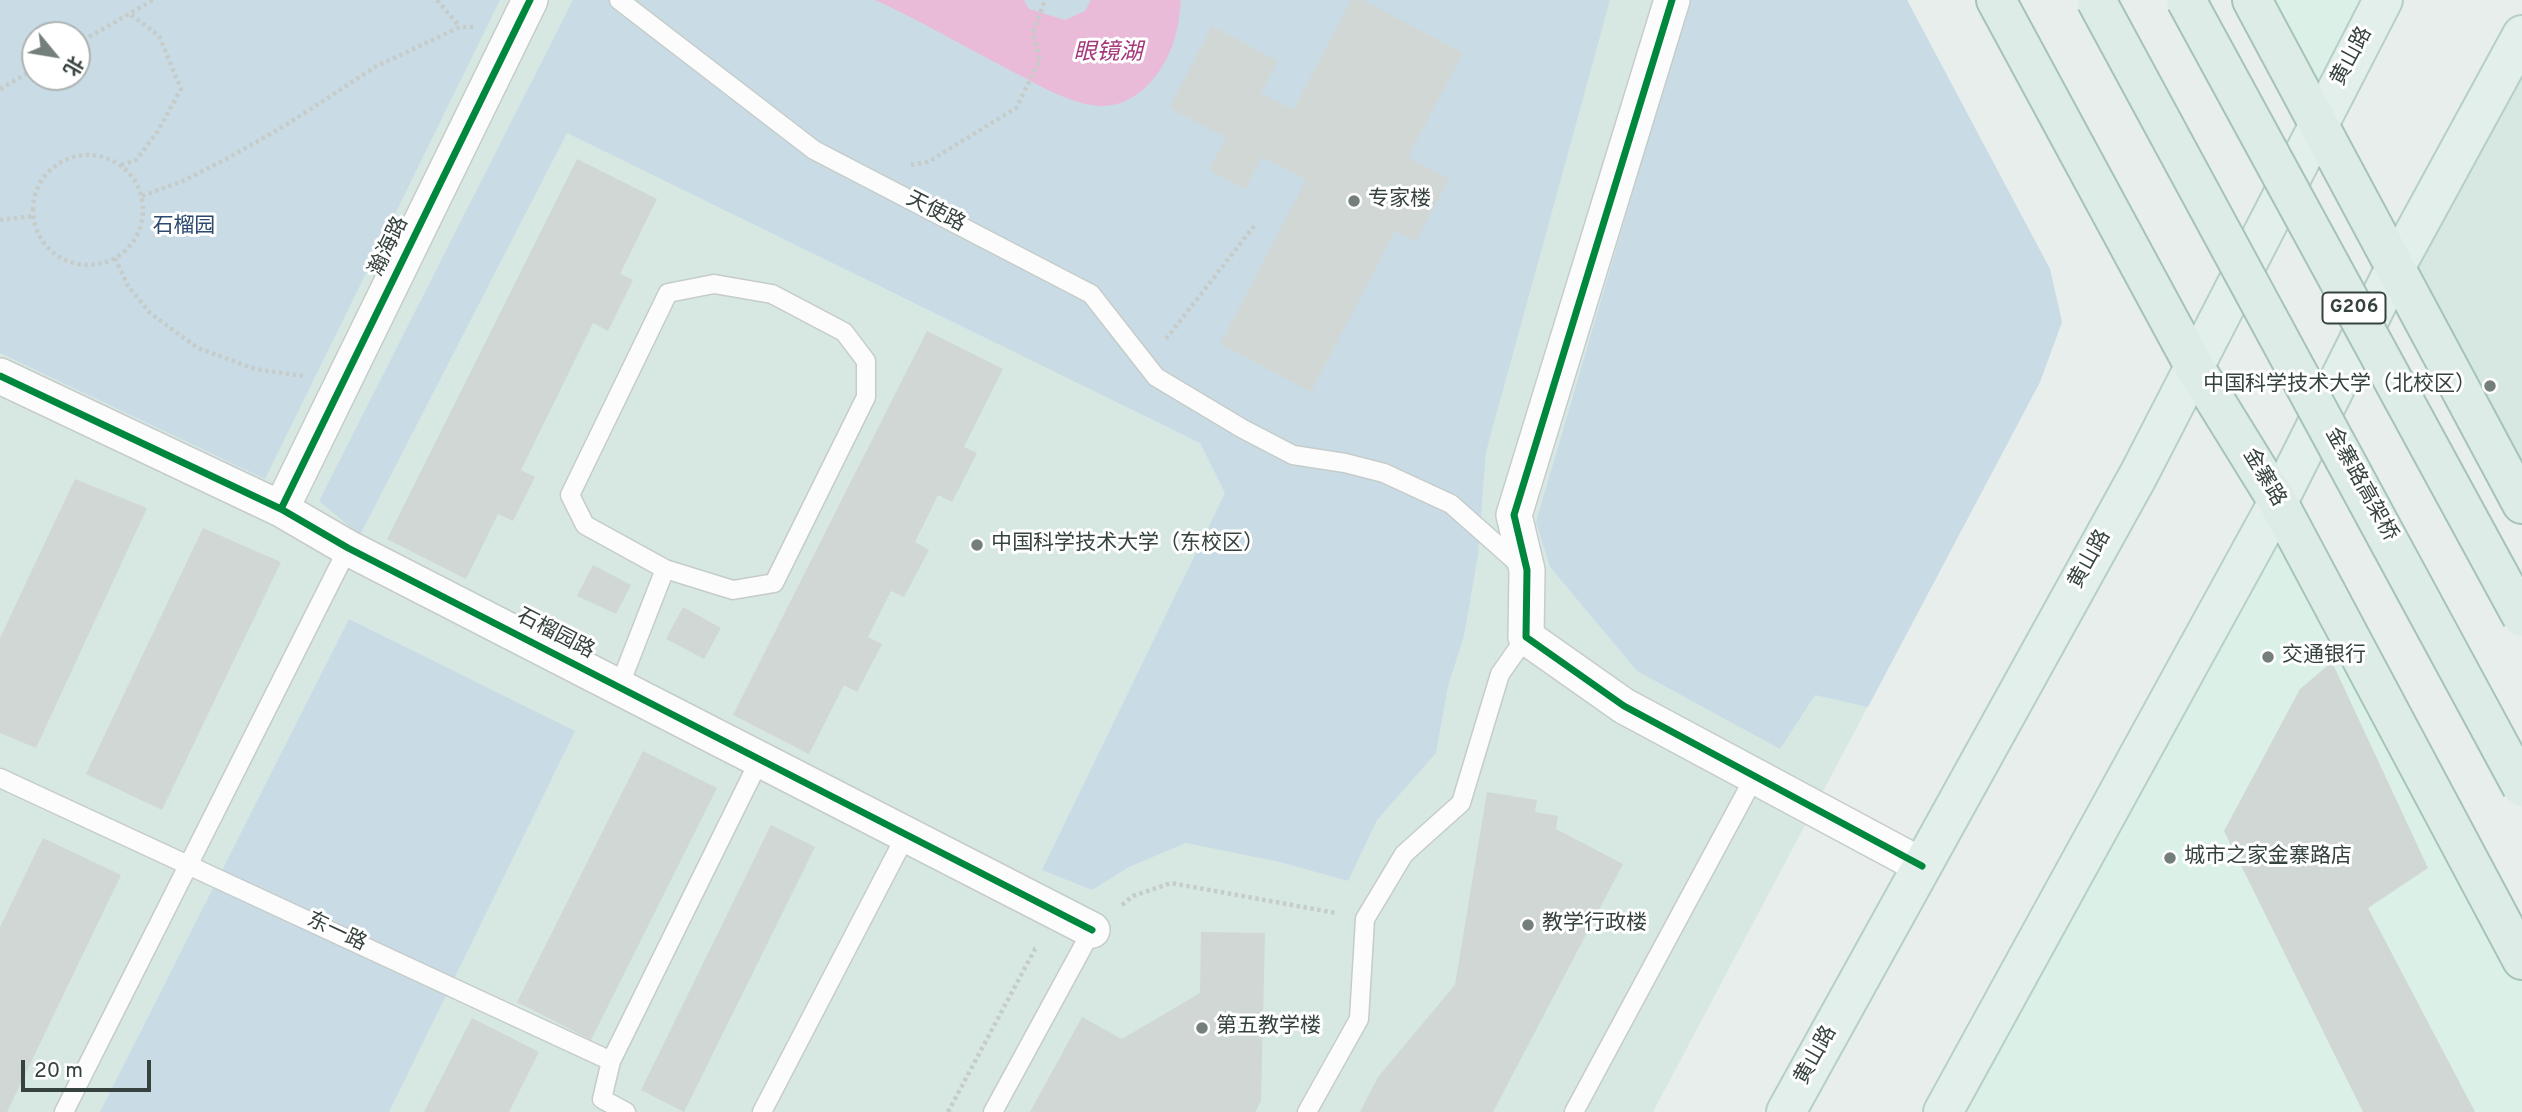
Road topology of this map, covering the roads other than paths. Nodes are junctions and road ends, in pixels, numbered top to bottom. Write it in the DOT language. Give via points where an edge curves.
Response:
graph roads {
  1 [pos="619,0"];
  2 [pos="1672,0"];
  3 [pos="1996,0"];
  4 [pos="2096,0"];
  5 [pos="2186,0"];
  6 [pos="2252,0"];
  7 [pos="2383,0"];
  8 [pos="524,13"];
  9 [pos="2522,35"];
  10 [pos="2318,124"];
  11 [pos="2395,268"];
  12 [pos="2194,366"];
  13 [pos="0,376"];
  14 [pos="2278,502"];
  15 [pos="2522,504"];
  16 [pos="281,509"];
  17 [pos="348,548"];
  18 [pos="665,569"];
  19 [pos="1527,570"];
  20 [pos="2522,617"];
  21 [pos="1526,637"];
  22 [pos="619,687"];
  23 [pos="760,760"];
  24 [pos="1755,776"];
  25 [pos="0,778"];
  26 [pos="2522,787"];
  27 [pos="906,835"];
  28 [pos="188,865"];
  29 [pos="1922,866"];
  30 [pos="1092,930"];
  31 [pos="2522,960"];
  32 [pos="611,1060"];
  33 [pos="598,1106"];
  34 [pos="64,1112"];
  35 [pos="626,1112"];
  36 [pos="762,1112"];
  37 [pos="993,1112"];
  38 [pos="1307,1112"];
  39 [pos="1574,1112"];
  40 [pos="1786,1112"];
  41 [pos="1943,1112"];
  1 -- 19 [label="lane, 天使路" via="814,150 1091,294 1156,377 1293,454 1384,473 1451,504"];
  2 -- 19 [label="street" via="1514,515"];
  3 -- 12 [label="highway, 金寨路"];
  4 -- 26 [label="highway, 金寨路高架桥, bridge"];
  5 -- 20 [label="highway, G206, bridge"];
  6 -- 10 [label="highway"];
  7 -- 10 [label="main road, 黄山路"];
  8 -- 16 [label="street, 瀚海路"];
  9 -- 11 [label="main road"];
  10 -- 11 [label="highway"];
  10 -- 12 [label="main road, 黄山路"];
  11 -- 14 [label="main road"];
  11 -- 15 [label="highway"];
  12 -- 14 [label="highway, 金寨路"];
  12 -- 29 [label="main road, 黄山路"];
  13 -- 16 [label="street, 石榴园路"];
  14 -- 31 [label="highway, 金寨路"];
  14 -- 41 [label="main road"];
  16 -- 17 [label="street, 石榴园路"];
  17 -- 22 [label="street, 石榴园路"];
  17 -- 28 [label="lane"];
  18 -- 18 [label="lane" via="733,590 774,583 866,397 866,361 844,332 772,293 714,284 668,293 570,495 585,525"];
  18 -- 22 [label="lane"];
  19 -- 21 [label="street"];
  21 -- 24 [label="street" via="1624,706"];
  21 -- 38 [label="lane" via="1500,674 1461,803 1405,854 1365,919 1359,1019"];
  22 -- 23 [label="street, 石榴园路"];
  23 -- 27 [label="street, 石榴园路"];
  23 -- 32 [label="lane"];
  24 -- 29 [label="street"];
  24 -- 39 [label="lane"];
  25 -- 28 [label="lane, 东一路"];
  27 -- 30 [label="street, 石榴园路"];
  27 -- 36 [label="lane"];
  28 -- 32 [label="lane, 东一路"];
  28 -- 34 [label="lane"];
  29 -- 40 [label="main road, 黄山路"];
  30 -- 37 [label="lane"];
  32 -- 33 [label="lane"];
  33 -- 35 [label="lane"];
}
